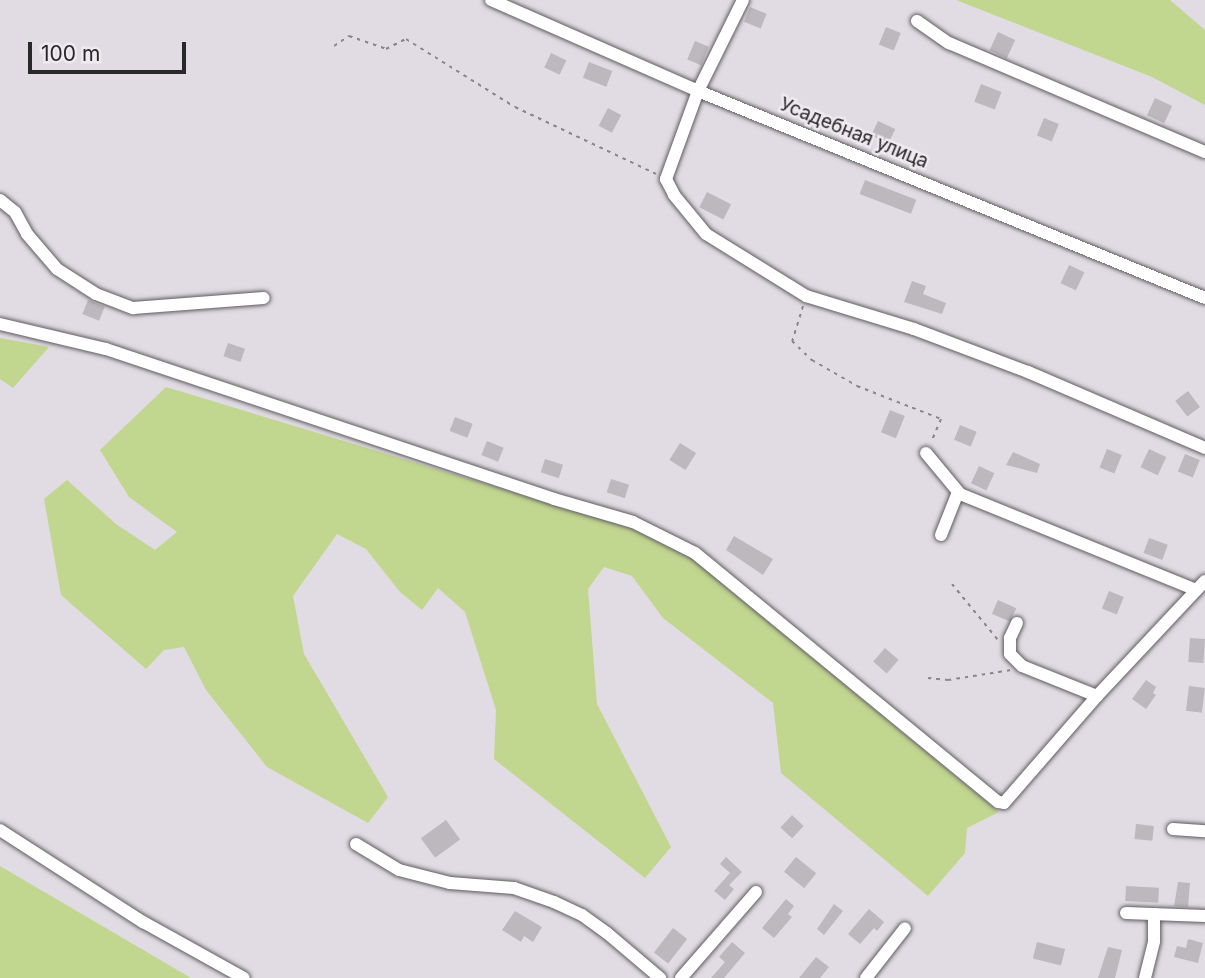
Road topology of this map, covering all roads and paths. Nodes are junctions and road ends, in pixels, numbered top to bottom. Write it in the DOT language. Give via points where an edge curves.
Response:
graph roads {
  1 [pos="491,0"];
  2 [pos="743,0"];
  3 [pos="917,21"];
  4 [pos="334,46"];
  5 [pos="698,92"];
  6 [pos="1205,152"];
  7 [pos="666,179"];
  8 [pos="0,200"];
  9 [pos="809,297"];
  10 [pos="264,298"];
  11 [pos="1205,298"];
  12 [pos="0,324"];
  13 [pos="1205,448"];
  14 [pos="926,453"];
  15 [pos="958,492"];
  16 [pos="942,535"];
  17 [pos="952,584"];
  18 [pos="1201,585"];
  19 [pos="1017,624"];
  20 [pos="1010,654"];
  21 [pos="1022,666"];
  22 [pos="928,678"];
  23 [pos="1097,696"];
  24 [pos="1173,829"];
  25 [pos="0,830"];
  26 [pos="1205,831"];
  27 [pos="356,844"];
  28 [pos="756,892"];
  29 [pos="1126,912"];
  30 [pos="1154,914"];
  31 [pos="1205,916"];
  32 [pos="905,928"];
  33 [pos="244,978"];
  34 [pos="660,978"];
  35 [pos="681,978"];
  36 [pos="866,978"];
  37 [pos="1145,978"];
  1 -- 5 [label="street, Усадебная улица"];
  2 -- 5 [label="street"];
  3 -- 6 [label="street" via="949,43"];
  4 -- 7 [label="path" via="349,36 386,49 406,39 515,107"];
  5 -- 7 [label="street"];
  5 -- 11 [label="street, Усадебная улица"];
  7 -- 9 [label="street" via="706,234"];
  8 -- 10 [label="street" via="15,212 57,269 96,295 133,308"];
  9 -- 13 [label="street" via="914,329 1027,372"];
  9 -- 14 [label="path" via="792,341 812,360 857,386 941,419"];
  12 -- 23 [label="street" via="106,349 633,522 695,553 998,802 1004,803"];
  14 -- 15 [label="street"];
  15 -- 16 [label="street"];
  15 -- 18 [label="street"];
  17 -- 20 [label="path"];
  18 -- 23 [label="street"];
  19 -- 20 [label="street" via="1010,638"];
  20 -- 21 [label="street"];
  21 -- 22 [label="path" via="999,674"];
  21 -- 23 [label="street"];
  24 -- 26 [label="street"];
  25 -- 33 [label="street" via="143,922"];
  27 -- 34 [label="street" via="399,870 450,883 514,888 554,902 598,927"];
  28 -- 35 [label="street"];
  29 -- 30 [label="street"];
  30 -- 31 [label="street"];
  30 -- 37 [label="street" via="1154,941"];
  32 -- 36 [label="street"];
}
